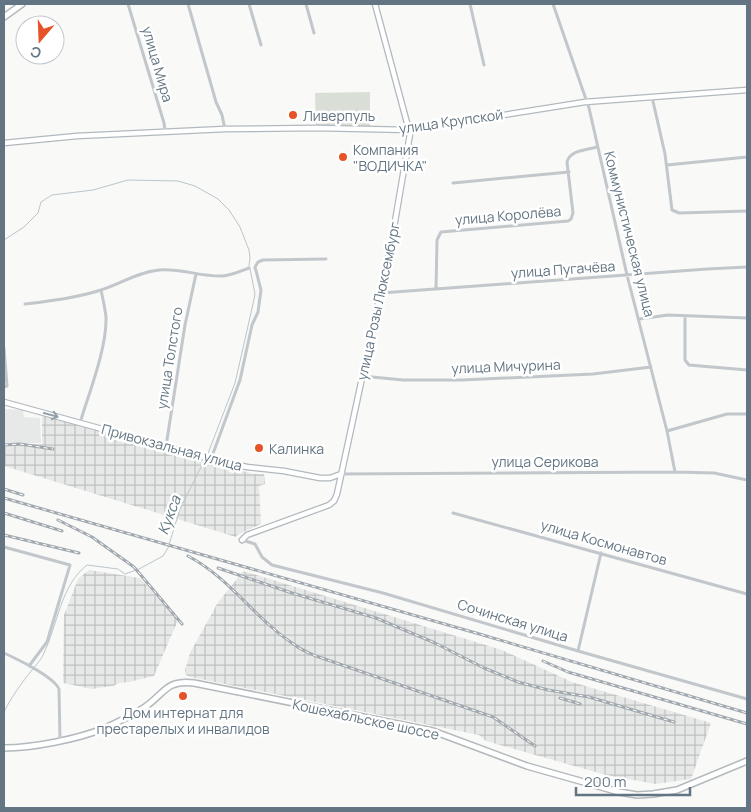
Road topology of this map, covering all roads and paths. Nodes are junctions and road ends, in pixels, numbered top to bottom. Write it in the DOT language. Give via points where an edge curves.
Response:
graph roads {
  1 [pos="22,4"];
  2 [pos="128,4"];
  3 [pos="188,4"];
  4 [pos="248,4"];
  5 [pos="306,4"];
  6 [pos="375,4"];
  7 [pos="470,4"];
  8 [pos="553,4"];
  9 [pos="4,17"];
  10 [pos="314,33"];
  11 [pos="261,45"];
  12 [pos="484,65"];
  13 [pos="747,90"];
  14 [pos="652,97"];
  15 [pos="586,102"];
  16 [pos="225,129"];
  17 [pos="410,130"];
  18 [pos="165,131"];
  19 [pos="4,143"];
  20 [pos="596,148"];
  21 [pos="747,157"];
  22 [pos="667,165"];
  23 [pos="569,172"];
  24 [pos="454,183"];
  25 [pos="747,210"];
  26 [pos="326,259"];
  27 [pos="747,267"];
  28 [pos="249,268"];
  29 [pos="197,274"];
  30 [pos="627,275"];
  31 [pos="436,289"];
  32 [pos="101,290"];
  33 [pos="381,293"];
  34 [pos="25,304"];
  35 [pos="685,316"];
  36 [pos="747,318"];
  37 [pos="639,319"];
  38 [pos="4,348"];
  39 [pos="651,367"];
  40 [pos="747,370"];
  41 [pos="362,376"];
  42 [pos="4,387"];
  43 [pos="4,402"];
  44 [pos="747,414"];
  45 [pos="79,423"];
  46 [pos="667,431"];
  47 [pos="166,446"];
  48 [pos="208,458"];
  49 [pos="674,472"];
  50 [pos="342,474"];
  51 [pos="747,480"];
  52 [pos="453,513"];
  53 [pos="242,540"];
  54 [pos="4,546"];
  55 [pos="601,553"];
  56 [pos="747,594"];
  57 [pos="578,652"];
  58 [pos="4,653"];
  59 [pos="32,667"];
  60 [pos="747,699"];
  61 [pos="60,740"];
  62 [pos="4,748"];
  63 [pos="747,761"];
  1 -- 9 [label="main road"];
  2 -- 18 [label="street, улица Мира"];
  3 -- 16 [label="street"];
  4 -- 11 [label="street"];
  5 -- 10 [label="street"];
  6 -- 17 [label="street, улица Розы Люксембург"];
  7 -- 12 [label="street"];
  8 -- 15 [label="street, Коммунистическая улица"];
  13 -- 14 [label="street, улица Крупской"];
  14 -- 15 [label="street, улица Крупской"];
  14 -- 22 [label="street"];
  15 -- 17 [label="street, улица Крупской"];
  15 -- 20 [label="street, Коммунистическая улица"];
  16 -- 17 [label="street, улица Крупской"];
  16 -- 18 [label="street, улица Крупской"];
  17 -- 33 [label="street, улица Розы Люксембург"];
  18 -- 19 [label="street, улица Крупской"];
  20 -- 23 [label="street, улица Королёва" via="572,154 567,162"];
  20 -- 30 [label="street, Коммунистическая улица"];
  21 -- 22 [label="street"];
  22 -- 25 [label="street" via="671,206 675,212"];
  23 -- 24 [label="street"];
  23 -- 31 [label="street, улица Королёва" via="573,213 568,221 441,232"];
  26 -- 48 [label="street" via="262,260 255,267 261,290 258,312 240,380"];
  27 -- 30 [label="street, улица Пугачёва"];
  28 -- 29 [label="street" via="224,276"];
  29 -- 32 [label="street" via="183,270 158,270"];
  29 -- 47 [label="street, улица Толстого" via="185,324"];
  30 -- 31 [label="street, улица Пугачёва"];
  30 -- 37 [label="street, Коммунистическая улица"];
  31 -- 33 [label="street, улица Пугачёва"];
  32 -- 34 [label="street"];
  32 -- 45 [label="street" via="106,318 103,339 97,371"];
  33 -- 41 [label="street, улица Розы Люксембург"];
  35 -- 36 [label="street"];
  35 -- 37 [label="street"];
  35 -- 40 [label="street" via="685,360 689,366"];
  37 -- 39 [label="street, Коммунистическая улица"];
  38 -- 42 [label="street" via="7,386"];
  39 -- 41 [label="street, улица Мичурина" via="593,374 488,379 403,380"];
  39 -- 46 [label="street, Коммунистическая улица"];
  41 -- 50 [label="street, улица Розы Люксембург"];
  43 -- 45 [label="street, Привокзальная улица, one-way"];
  44 -- 46 [label="street" via="727,414"];
  45 -- 47 [label="street, Привокзальная улица"];
  46 -- 49 [label="street, Коммунистическая улица"];
  47 -- 48 [label="street, Привокзальная улица"];
  48 -- 50 [label="street, Привокзальная улица" via="320,478"];
  49 -- 50 [label="street, улица Серикова"];
  49 -- 51 [label="street, улица Серикова" via="714,473"];
  50 -- 53 [label="street, улица Розы Люксембург" via="338,494 329,505"];
  52 -- 55 [label="street, улица Космонавтов"];
  53 -- 57 [label="street, Сочинская улица" via="255,544 262,557 272,565 383,593"];
  54 -- 59 [label="street" via="70,565 47,642"];
  55 -- 56 [label="street, улица Космонавтов"];
  55 -- 57 [label="street"];
  57 -- 60 [label="street, Сочинская улица"];
  58 -- 59 [label="street"];
  59 -- 61 [label="street" via="57,684"];
  61 -- 62 [label="main road"];
  61 -- 63 [label="main road, Кошехабльское шоссе" via="124,719 146,706 169,686 180,682 433,731 527,766 636,795 677,790"];
}
